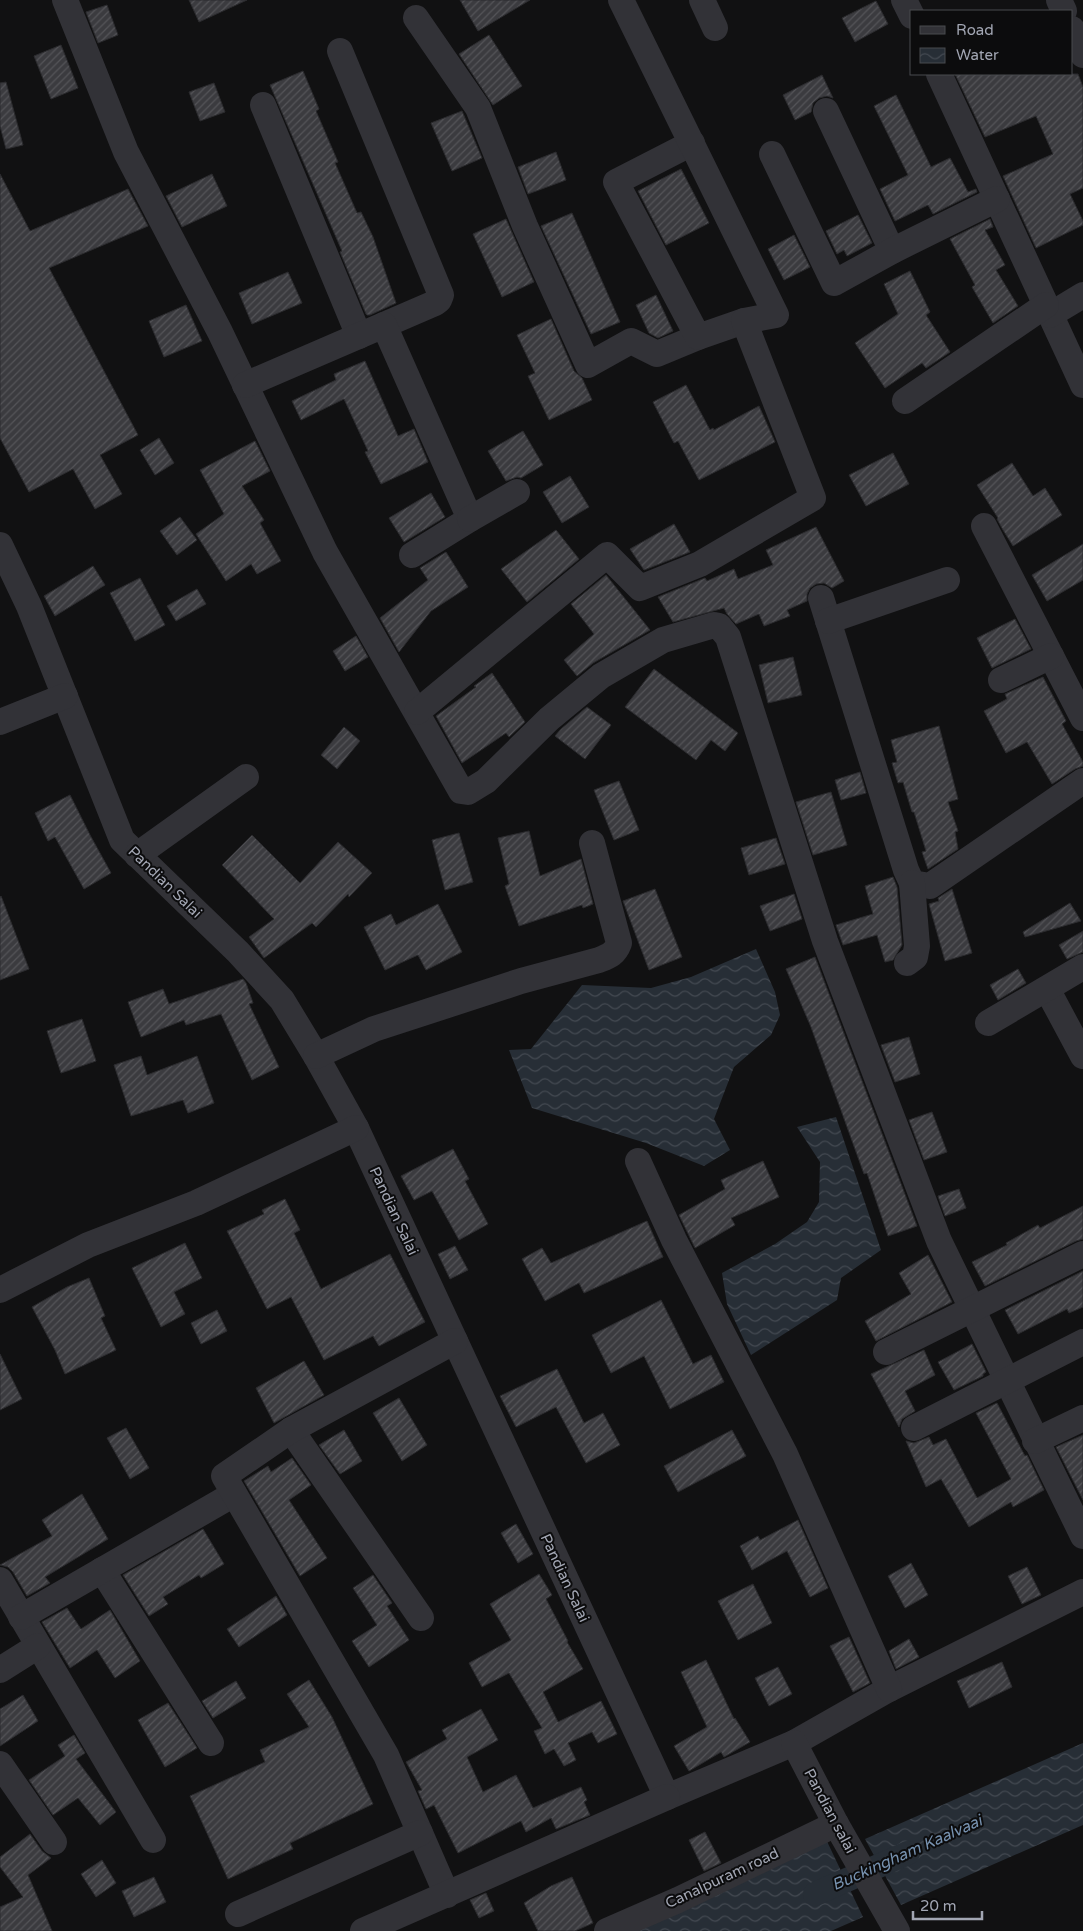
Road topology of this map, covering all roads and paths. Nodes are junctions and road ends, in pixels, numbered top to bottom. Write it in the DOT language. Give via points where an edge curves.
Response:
graph roads {
  1 [pos="65,0"];
  2 [pos="621,0"];
  3 [pos="702,0"];
  4 [pos="904,0"];
  5 [pos="910,12"];
  6 [pos="416,18"];
  7 [pos="715,28"];
  8 [pos="1073,31"];
  9 [pos="340,51"];
  10 [pos="1083,55"];
  11 [pos="939,75"];
  12 [pos="263,105"];
  13 [pos="826,111"];
  14 [pos="692,143"];
  15 [pos="772,154"];
  16 [pos="997,199"];
  17 [pos="892,251"];
  18 [pos="1083,294"];
  19 [pos="1048,310"];
  20 [pos="744,321"];
  21 [pos="384,325"];
  22 [pos="358,336"];
  23 [pos="698,337"];
  24 [pos="245,385"];
  25 [pos="1083,385"];
  26 [pos="906,401"];
  27 [pos="517,492"];
  28 [pos="470,519"];
  29 [pos="984,526"];
  30 [pos="0,545"];
  31 [pos="412,555"];
  32 [pos="947,580"];
  33 [pos="1051,656"];
  34 [pos="1001,680"];
  35 [pos="65,696"];
  36 [pos="417,712"];
  37 [pos="1083,718"];
  38 [pos="0,722"];
  39 [pos="246,777"];
  40 [pos="1083,781"];
  41 [pos="592,843"];
  42 [pos="137,855"];
  43 [pos="912,883"];
  44 [pos="907,963"];
  45 [pos="1083,967"];
  46 [pos="1047,989"];
  47 [pos="988,1023"];
  48 [pos="316,1056"];
  49 [pos="1083,1056"];
  50 [pos="356,1128"];
  51 [pos="638,1161"];
  52 [pos="1083,1254"];
  53 [pos="0,1290"];
  54 [pos="972,1309"];
  55 [pos="455,1341"];
  56 [pos="1083,1342"];
  57 [pos="886,1352"];
  58 [pos="1007,1381"];
  59 [pos="1083,1418"];
  60 [pos="914,1428"];
  61 [pos="291,1430"];
  62 [pos="1035,1441"];
  63 [pos="234,1494"];
  64 [pos="1074,1497"];
  65 [pos="1083,1536"];
  66 [pos="102,1570"];
  67 [pos="0,1580"];
  68 [pos="1083,1592"];
  69 [pos="21,1617"];
  70 [pos="421,1618"];
  71 [pos="38,1646"];
  72 [pos="0,1670"];
  73 [pos="889,1689"];
  74 [pos="210,1743"];
  75 [pos="794,1743"];
  76 [pos="0,1764"];
  77 [pos="667,1797"];
  78 [pos="836,1824"];
  79 [pos="420,1832"];
  80 [pos="152,1840"];
  81 [pos="54,1842"];
  82 [pos="447,1895"];
  83 [pos="238,1914"];
  84 [pos="363,1931"];
  85 [pos="607,1931"];
  86 [pos="896,1931"];
  1 -- 24 [label="street" via="126,152"];
  2 -- 14 [label="street"];
  3 -- 7 [label="street"];
  4 -- 5 [label="street"];
  6 -- 23 [label="street" via="478,108 525,226 588,364 631,341 657,354"];
  8 -- 10 [label="street"];
  9 -- 21 [label="street" via="441,295 435,303"];
  11 -- 16 [label="street"];
  12 -- 22 [label="street"];
  13 -- 17 [label="street"];
  14 -- 20 [label="street" via="776,315"];
  14 -- 23 [label="street" via="616,182"];
  15 -- 17 [label="street" via="834,283"];
  16 -- 17 [label="street"];
  16 -- 19 [label="street"];
  18 -- 19 [label="street"];
  19 -- 25 [label="street"];
  19 -- 26 [label="street"];
  20 -- 23 [label="street"];
  20 -- 36 [label="street" via="813,498 700,564 640,588 607,555"];
  21 -- 22 [label="street"];
  21 -- 28 [label="street"];
  22 -- 24 [label="street"];
  24 -- 36 [label="street" via="326,552"];
  27 -- 28 [label="street"];
  28 -- 31 [label="street"];
  29 -- 33 [label="street"];
  30 -- 35 [label="street, Pandian Salai" via="29,606"];
  32 -- 43 [label="street" via="825,610"];
  33 -- 34 [label="street"];
  33 -- 37 [label="street"];
  35 -- 38 [label="street"];
  35 -- 42 [label="street, Pandian Salai" via="122,840"];
  36 -- 54 [label="street" via="461,790 468,792 486,781 549,719 601,676 670,637 714,625 724,631 825,941 939,1241"];
  39 -- 42 [label="street"];
  40 -- 43 [label="street" via="930,886"];
  41 -- 48 [label="street" via="619,943 616,951 599,960 521,981 374,1029"];
  42 -- 48 [label="street, Pandian Salai" via="238,952 282,1000"];
  43 -- 44 [label="street" via="917,946 915,957"];
  45 -- 46 [label="street"];
  46 -- 47 [label="street"];
  46 -- 49 [label="street"];
  48 -- 50 [label="street, Pandian Salai"];
  50 -- 53 [label="street" via="196,1203 88,1245"];
  50 -- 55 [label="street, Pandian Salai"];
  51 -- 73 [label="street" via="674,1240 785,1454"];
  52 -- 54 [label="street"];
  54 -- 57 [label="street"];
  54 -- 58 [label="street"];
  55 -- 61 [label="street"];
  55 -- 77 [label="street, Pandian Salai"];
  56 -- 58 [label="street"];
  58 -- 60 [label="street"];
  58 -- 62 [label="street"];
  59 -- 62 [label="street"];
  61 -- 63 [label="street" via="224,1476"];
  61 -- 70 [label="street"];
  62 -- 64 [label="street"];
  63 -- 66 [label="street"];
  63 -- 79 [label="street" via="386,1755"];
  64 -- 65 [label="street"];
  66 -- 69 [label="street"];
  66 -- 74 [label="street"];
  67 -- 69 [label="street"];
  68 -- 73 [label="street"];
  69 -- 71 [label="street"];
  71 -- 72 [label="street"];
  71 -- 80 [label="street"];
  73 -- 75 [label="street"];
  75 -- 77 [label="street"];
  75 -- 78 [label="street, Pandian salai"];
  76 -- 81 [label="street"];
  77 -- 82 [label="street"];
  78 -- 85 [label="street, Canalpuram road"];
  78 -- 86 [label="street, Pandian salai"];
  79 -- 82 [label="street"];
  79 -- 83 [label="street"];
  82 -- 84 [label="street"];
}
